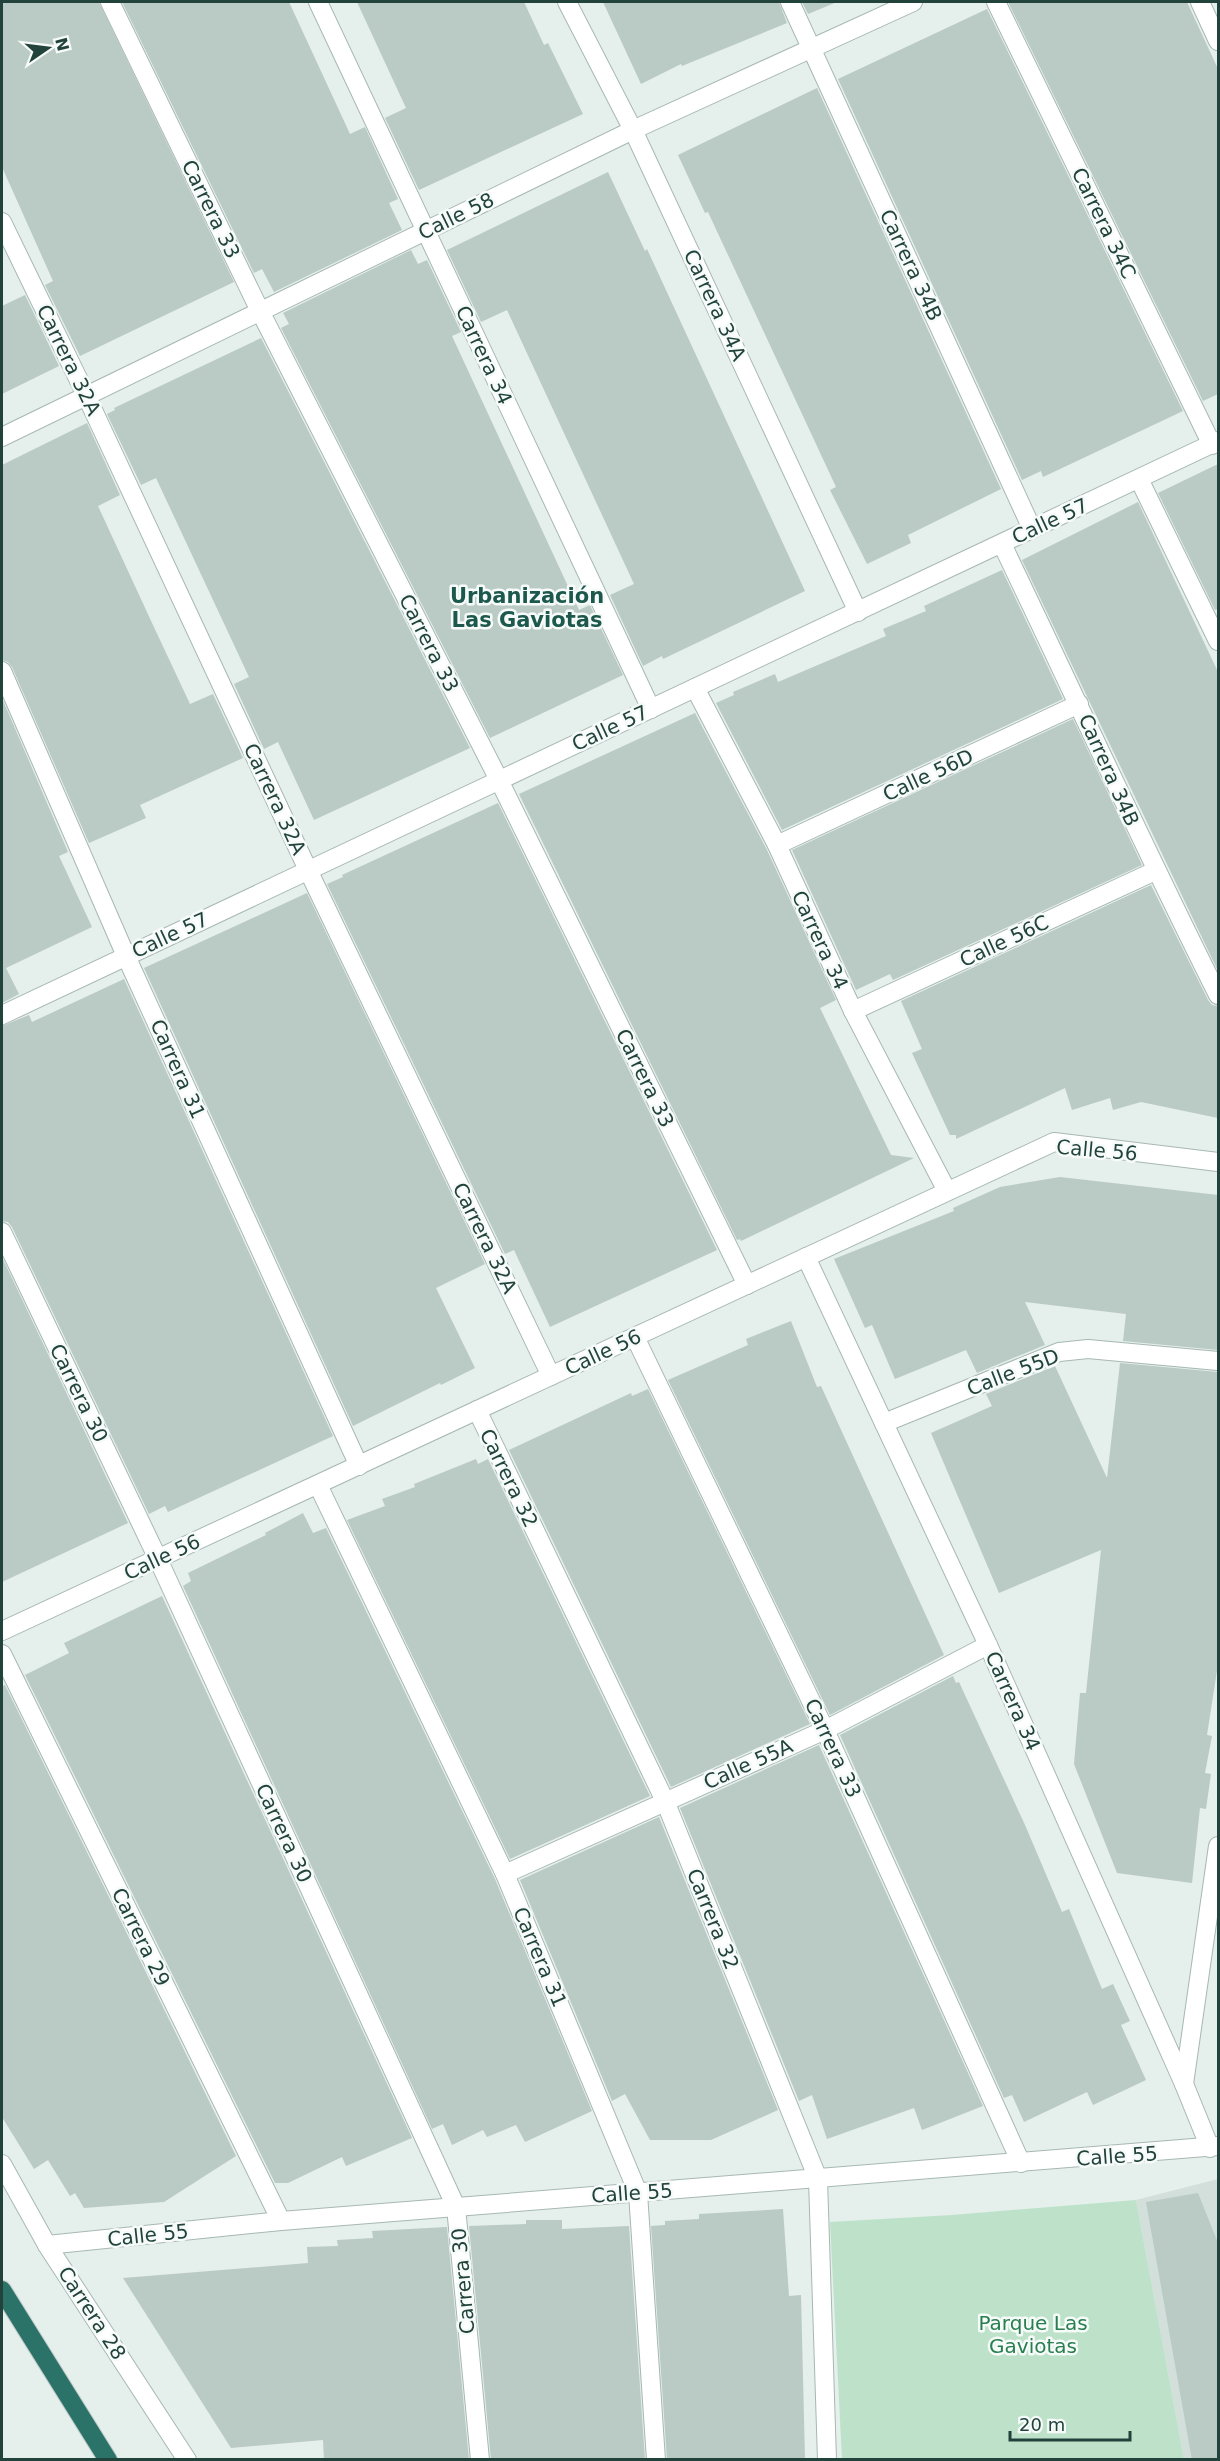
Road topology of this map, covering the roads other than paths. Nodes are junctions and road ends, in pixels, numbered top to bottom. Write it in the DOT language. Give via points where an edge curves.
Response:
graph roads {
  1 [pos="110,2"];
  2 [pos="318,2"];
  3 [pos="567,2"];
  4 [pos="790,2"];
  5 [pos="913,2"];
  6 [pos="996,2"];
  7 [pos="1200,2"];
  8 [pos="1218,41"];
  9 [pos="812,48"];
  10 [pos="633,130"];
  11 [pos="2,222"];
  12 [pos="426,231"];
  13 [pos="260,311"];
  14 [pos="86,395"];
  15 [pos="2,437"];
  16 [pos="1215,443"];
  17 [pos="1138,479"];
  18 [pos="1032,530"];
  19 [pos="1002,544"];
  20 [pos="858,612"];
  21 [pos="1218,638"];
  22 [pos="2,671"];
  23 [pos="695,688"];
  24 [pos="1079,704"];
  25 [pos="651,709"];
  26 [pos="500,780"];
  27 [pos="777,845"];
  28 [pos="308,870"];
  29 [pos="1155,871"];
  30 [pos="126,956"];
  31 [pos="1218,995"];
  32 [pos="853,1011"];
  33 [pos="2,1015"];
  34 [pos="1218,1162"];
  35 [pos="947,1191"];
  36 [pos="2,1232"];
  37 [pos="806,1257"];
  38 [pos="747,1285"];
  39 [pos="636,1337"];
  40 [pos="1218,1361"];
  41 [pos="551,1376"];
  42 [pos="477,1410"];
  43 [pos="884,1423"];
  44 [pos="359,1466"];
  45 [pos="318,1485"];
  46 [pos="158,1559"];
  47 [pos="2,1631"];
  48 [pos="988,1645"];
  49 [pos="2,1654"];
  50 [pos="825,1730"];
  51 [pos="664,1801"];
  52 [pos="1218,1846"];
  53 [pos="505,1874"];
  54 [pos="1184,2084"];
  55 [pos="1214,2147"];
  56 [pos="1021,2163"];
  57 [pos="2,2164"];
  58 [pos="818,2179"];
  59 [pos="638,2193"];
  60 [pos="456,2207"];
  61 [pos="281,2221"];
  62 [pos="47,2245"];
  63 [pos="2,2274"];
  64 [pos="2,2290"];
  65 [pos="12,2307"];
  66 [pos="108,2460"];
  67 [pos="187,2460"];
  68 [pos="480,2460"];
  69 [pos="656,2460"];
  70 [pos="827,2460"];
  1 -- 13 [label="street, Carrera 33"];
  2 -- 12 [label="street, Carrera 34"];
  3 -- 10 [label="street, Carrera 34A"];
  4 -- 9 [label="street, Carrera 34B"];
  5 -- 9 [label="street, Calle 58"];
  6 -- 16 [label="street, Carrera 34C"];
  7 -- 8 [label="street"];
  9 -- 10 [label="street, Calle 58"];
  9 -- 18 [label="street, Carrera 34B"];
  10 -- 12 [label="street, Calle 58"];
  10 -- 20 [label="street, Carrera 34A"];
  11 -- 14 [label="street, Carrera 32A"];
  12 -- 13 [label="street, Calle 58"];
  12 -- 25 [label="street, Carrera 34"];
  13 -- 14 [label="street, Calle 58"];
  13 -- 26 [label="street, Carrera 33"];
  14 -- 15 [label="street, Calle 58"];
  14 -- 28 [label="street, Carrera 32A"];
  16 -- 17 [label="street, Calle 57"];
  17 -- 18 [label="street, Calle 57"];
  17 -- 21 [label="street"];
  18 -- 19 [label="street, Calle 57"];
  19 -- 20 [label="street, Calle 57"];
  19 -- 24 [label="street, Carrera 34B"];
  20 -- 23 [label="street, Calle 57"];
  22 -- 30 [label="street, Carrera 31"];
  23 -- 25 [label="street, Calle 57"];
  23 -- 27 [label="street, Carrera 34"];
  24 -- 27 [label="street, Calle 56D"];
  24 -- 29 [label="street, Carrera 34B"];
  25 -- 26 [label="street, Calle 57"];
  26 -- 28 [label="street, Calle 57"];
  26 -- 38 [label="street, Carrera 33"];
  27 -- 32 [label="street, Carrera 34"];
  28 -- 30 [label="street, Calle 57"];
  28 -- 41 [label="street, Carrera 32A"];
  29 -- 31 [label="street, Carrera 34B"];
  29 -- 32 [label="street, Calle 56C"];
  30 -- 33 [label="street, Calle 57"];
  30 -- 44 [label="street, Carrera 31"];
  32 -- 35 [label="street, Carrera 34"];
  34 -- 35 [label="street, Calle 56" via="1054,1142"];
  35 -- 37 [label="street, Calle 56"];
  36 -- 46 [label="street, Carrera 30"];
  37 -- 38 [label="street, Calle 56"];
  37 -- 43 [label="street, Carrera 34"];
  38 -- 39 [label="street, Calle 56"];
  39 -- 41 [label="street, Calle 56"];
  39 -- 50 [label="street, Carrera 33"];
  40 -- 43 [label="street, Calle 55D" via="1088,1349 1059,1352"];
  41 -- 42 [label="street, Calle 56"];
  42 -- 44 [label="street, Calle 56"];
  42 -- 51 [label="street, Carrera 32"];
  43 -- 48 [label="street, Carrera 34"];
  44 -- 45 [label="street, Calle 56"];
  45 -- 46 [label="street, Calle 56"];
  45 -- 53 [label="street, Carrera 31"];
  46 -- 47 [label="street, Calle 56"];
  46 -- 60 [label="street, Carrera 30"];
  48 -- 50 [label="street, Calle 55A"];
  48 -- 54 [label="street, Carrera 34"];
  49 -- 61 [label="street, Carrera 29"];
  50 -- 51 [label="street, Calle 55A"];
  50 -- 56 [label="street, Carrera 33"];
  51 -- 53 [label="street, Calle 55A"];
  51 -- 58 [label="street, Carrera 32"];
  52 -- 54 [label="street"];
  53 -- 59 [label="street, Carrera 31"];
  54 -- 55 [label="street, Carrera 34"];
  55 -- 56 [label="street, Calle 55"];
  56 -- 58 [label="street, Calle 55"];
  57 -- 62 [label="street, Carrera 28"];
  58 -- 59 [label="street, Calle 55"];
  58 -- 70 [label="street, Carrera 32"];
  59 -- 60 [label="street, Calle 55"];
  59 -- 69 [label="street, Carrera 31"];
  60 -- 61 [label="street, Calle 55"];
  60 -- 68 [label="street, Carrera 30"];
  61 -- 62 [label="street, Calle 55"];
  62 -- 67 [label="street, Carrera 28"];
  63 -- 65 [label="highway"];
  64 -- 65 [label="highway"];
  65 -- 66 [label="highway"];
}
